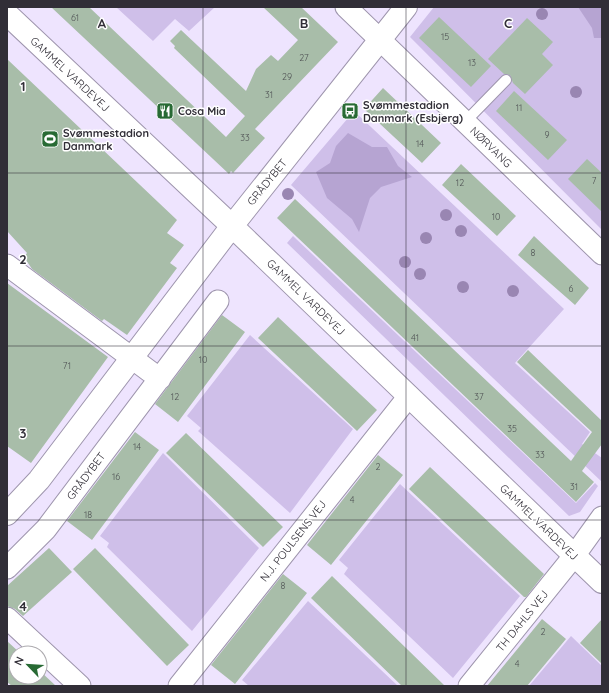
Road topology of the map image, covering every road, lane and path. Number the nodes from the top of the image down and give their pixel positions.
1 (346, 7) edge
2 (406, 7) edge
3 (7, 14) edge
4 (380, 40) junction
5 (506, 80) dead end
6 (465, 122) junction
7 (232, 226) junction
8 (602, 254) edge
9 (7, 265) edge
10 (218, 301) dead end
11 (131, 358) junction
12 (160, 379) junction
13 (409, 396) junction
14 (7, 514) edge
15 (602, 517) edge
16 (574, 556) junction
17 (7, 568) edge
18 (602, 582) edge
19 (7, 618) edge
20 (80, 686) edge
21 (179, 686) edge
22 (469, 686) edge

1 - 4 street, NØRVANG
2 - 4 street, GRÅDYBET
3 - 7 street, GAMMEL VARDEVEJ
4 - 6 street, NØRVANG
4 - 7 street, GRÅDYBET
5 - 6 lane
6 - 8 street, NØRVANG
7 - 11 street, GRÅDYBET
7 - 13 street, GAMMEL VARDEVEJ
9 - 11 street
10 - 12 street, GRÅDYBET
11 - 12 street
11 - 14 street, GRÅDYBET
12 - 17 street, GRÅDYBET
13 - 16 street, GAMMEL VARDEVEJ
13 - 21 street, N.J. POULSENS VEJ
15 - 16 street, TH DAHLS VEJ
16 - 18 street, GAMMEL VARDEVEJ
16 - 22 street, TH DAHLS VEJ
19 - 20 street

